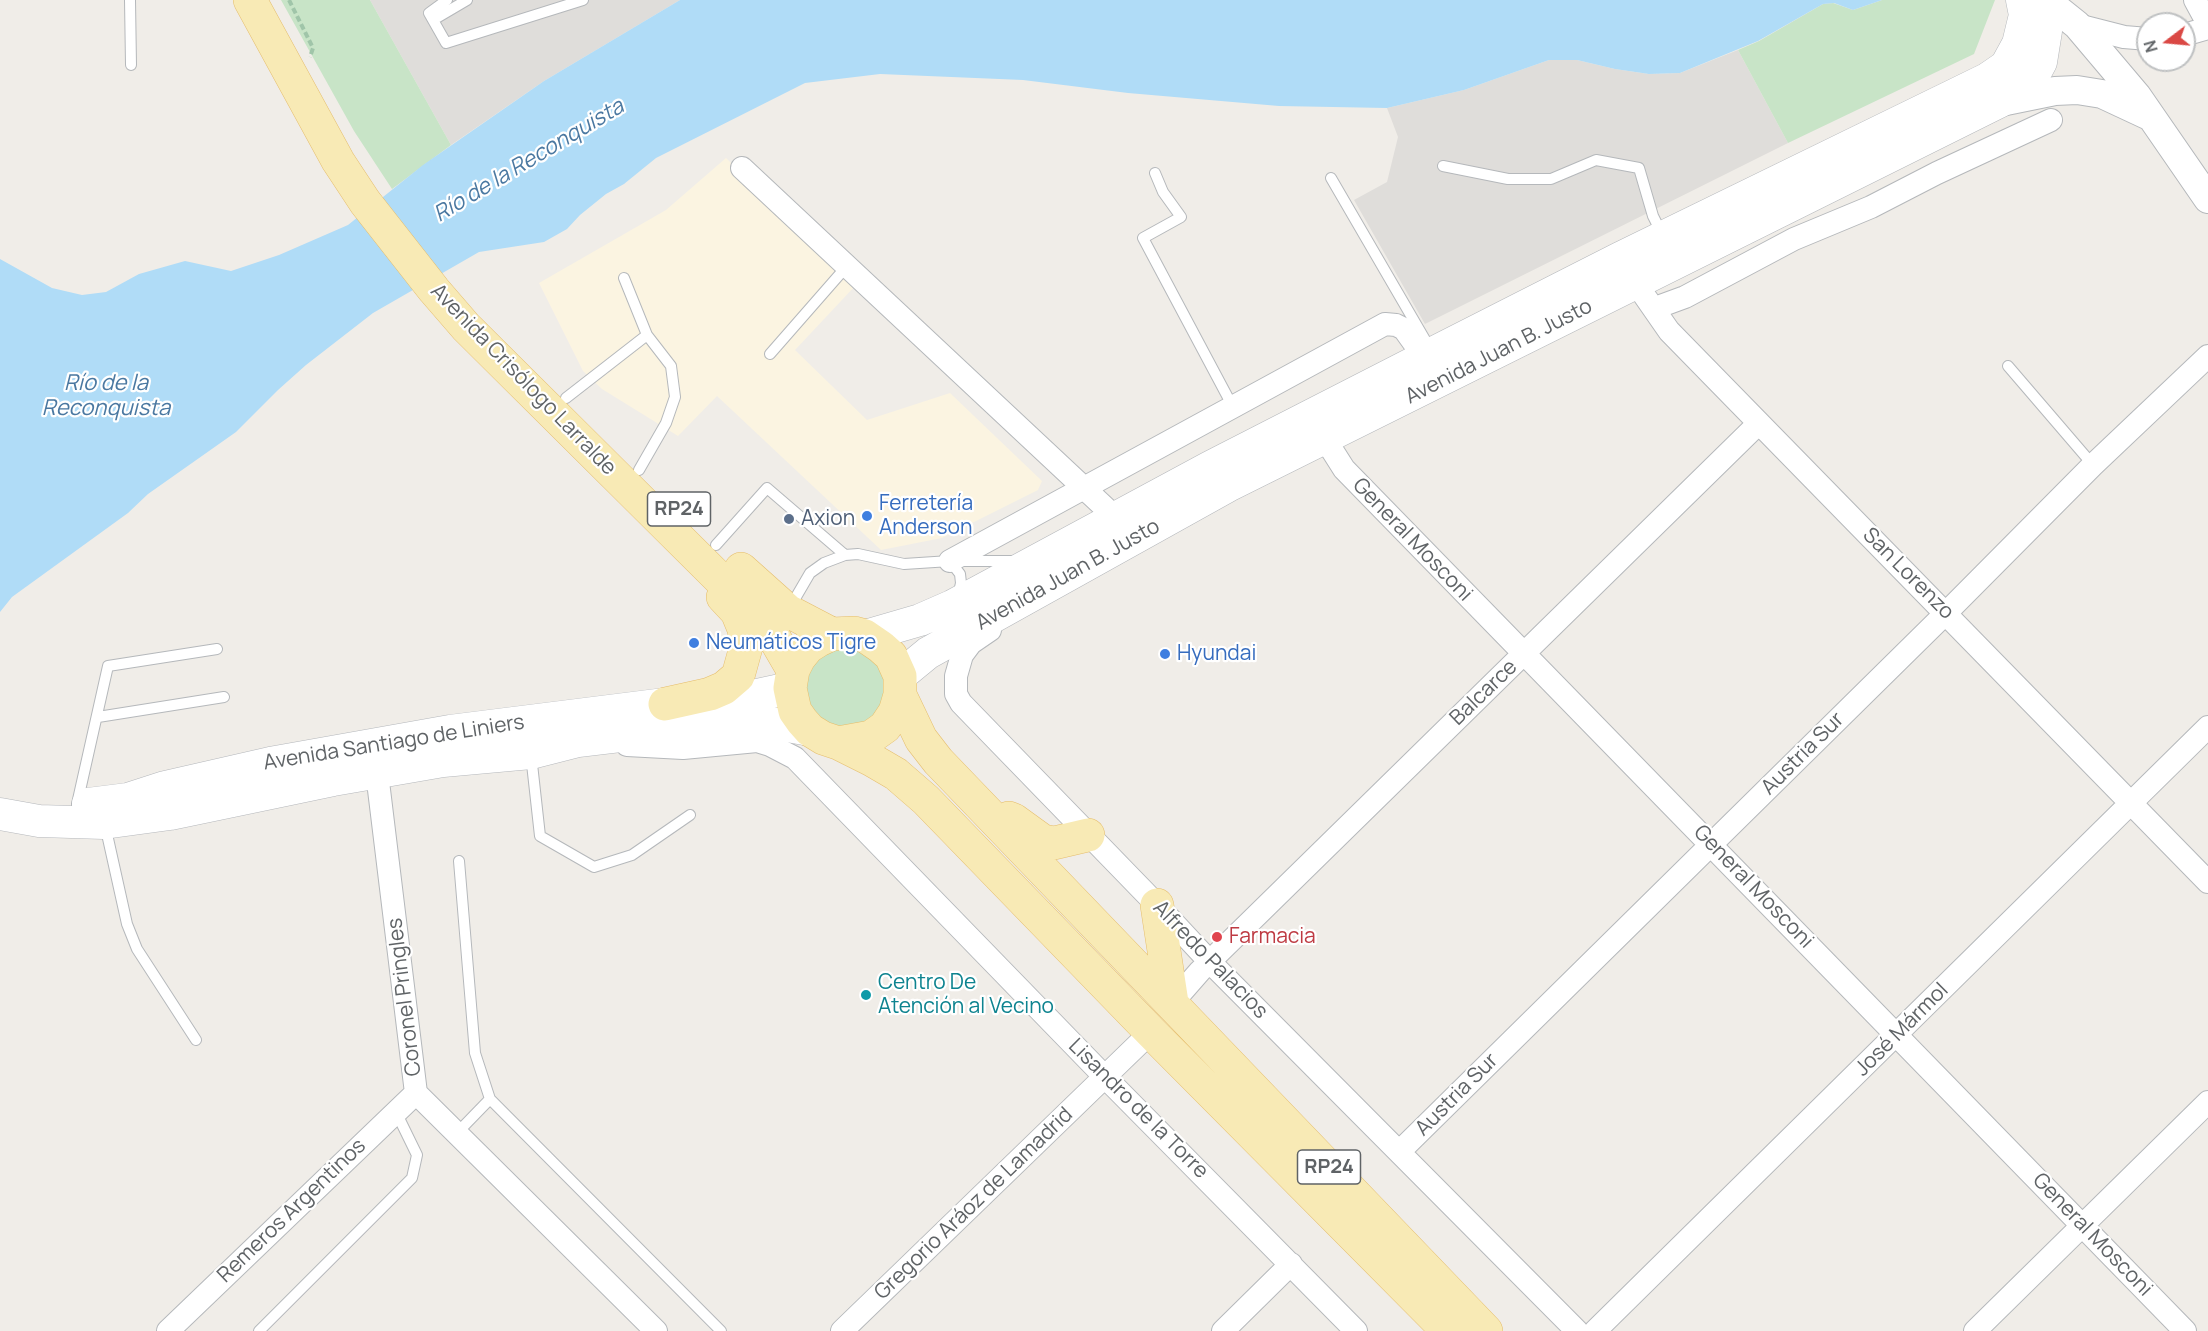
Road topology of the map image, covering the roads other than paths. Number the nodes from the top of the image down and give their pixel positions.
1 (129, 0) edge
2 (250, 0) edge
3 (273, 0) edge
4 (447, 0) edge
5 (467, 0) edge
6 (583, 0) edge
7 (2022, 0) edge
8 (2035, 0) edge
9 (2046, 0) edge
10 (2195, 0) edge
11 (433, 20) junction
12 (2077, 25) junction
13 (2208, 26) edge
14 (2136, 38) edge
15 (131, 65) dead end
16 (299, 74) junction
17 (1999, 102) junction
18 (2154, 119) junction
19 (2051, 120) dead end
20 (1443, 166) dead end
21 (742, 168) dead end
22 (1155, 173) dead end
23 (1331, 177) dead end
24 (2208, 199) edge
25 (1664, 236) junction
26 (847, 266) junction
27 (1628, 271) junction
28 (624, 278) dead end
29 (1655, 308) junction
30 (646, 335) junction
31 (770, 354) dead end
32 (1429, 355) junction
33 (2208, 356) edge
34 (2008, 366) dead end
35 (531, 378) junction
36 (566, 398) junction
37 (1233, 407) junction
38 (1759, 423) junction
39 (1325, 439) junction
40 (2093, 465) junction
41 (639, 470) junction
42 (1084, 488) junction
43 (1115, 518) junction
44 (710, 554) junction
45 (844, 555) junction
46 (950, 561) junction
47 (1043, 572) junction
48 (952, 606) junction
49 (788, 611) junction
50 (1946, 613) junction
51 (832, 634) junction
52 (865, 636) junction
53 (217, 649) dead end
54 (1523, 654) junction
55 (792, 679) junction
56 (900, 686) junction
57 (224, 697) dead end
58 (665, 704) junction
59 (98, 717) junction
60 (2208, 727) edge
61 (814, 744) junction
62 (531, 753) junction
63 (375, 759) junction
64 (2131, 803) junction
65 (77, 804) junction
66 (0, 812) edge
67 (690, 815) dead end
68 (989, 815) junction
69 (104, 823) junction
70 (1088, 835) junction
71 (1711, 844) junction
72 (459, 861) dead end
73 (2208, 882) edge
74 (1157, 905) junction
75 (1209, 962) junction
76 (1172, 1003) junction
77 (1151, 1032) junction
78 (1897, 1035) junction
79 (196, 1040) dead end
80 (1105, 1077) junction
81 (416, 1093) junction
82 (490, 1099) junction
83 (2208, 1102) edge
84 (396, 1111) junction
85 (457, 1133) junction
86 (1399, 1152) junction
87 (2082, 1225) junction
88 (1291, 1264) junction
89 (168, 1331) edge
90 (259, 1331) edge
91 (656, 1331) edge
92 (721, 1331) edge
93 (842, 1331) edge
94 (1223, 1331) edge
95 (1356, 1331) edge
96 (1448, 1331) edge
97 (1486, 1331) edge
98 (1577, 1331) edge
99 (1595, 1331) edge
100 (1975, 1331) edge
101 (2185, 1331) edge

1 - 15 lane
2 - 16 main road, Avenida Crisólogo Larralde / RP24
3 - 16 main road, Avenida Crisólogo Larralde / RP24
4 - 11 lane
5 - 11 lane
6 - 11 lane
7 - 25 main road
8 - 17 main road, Avenida Juan B. Justo
9 - 12 street
10 - 13 street
12 - 14 street
12 - 18 street
16 - 35 main road, Avenida Crisólogo Larralde / RP24
17 - 18 street
17 - 27 main road, Avenida Juan B. Justo
18 - 24 street
19 - 29 street
20 - 25 lane
21 - 26 street
22 - 37 lane
23 - 32 lane
25 - 27 main road
26 - 31 lane
26 - 42 street
27 - 29 street, San Lorenzo
27 - 32 main road, Avenida Juan B. Justo
27 - 39 main road, Avenida Juan B. Justo
28 - 30 lane
29 - 38 street, San Lorenzo
30 - 36 lane
30 - 41 lane
32 - 37 street
32 - 43 main road, Avenida Juan B. Justo
33 - 40 street, Austria Sur
34 - 40 lane
35 - 36 main road, Avenida Crisólogo Larralde / RP24
35 - 44 main road, Avenida Crisólogo Larralde / RP24
36 - 41 main road, Avenida Crisólogo Larralde / RP24
37 - 42 street
38 - 50 street, San Lorenzo
38 - 54 street, Balcarce
39 - 47 main road, Avenida Juan B. Justo
39 - 54 street, General Mosconi
40 - 50 street, Austria Sur
41 - 44 main road, Avenida Crisólogo Larralde / RP24
42 - 43 street
42 - 46 street
43 - 47 main road, Avenida Juan B. Justo
44 - 45 lane
44 - 49 main road, Avenida Crisólogo Larralde / RP24
44 - 55 main road, Avenida Crisólogo Larralde / RP24
44 - 58 main road
45 - 46 lane
45 - 49 lane
46 - 47 lane
46 - 48 lane
47 - 48 main road, Avenida Juan B. Justo
47 - 56 main road, Avenida Juan B. Justo
47 - 70 street, Alfredo Palacios
48 - 52 main road, Avenida Juan B. Justo
49 - 51 main road, Avenida Crisólogo Larralde / RP24
50 - 64 street, San Lorenzo
50 - 71 street, Austria Sur
51 - 52 main road, RP24
51 - 55 main road
52 - 56 main road, RP24
53 - 59 lane
54 - 71 street, General Mosconi
54 - 75 street, Balcarce
55 - 58 main road, Avenida Santiago de Liniers
55 - 61 main road, RP24
56 - 61 main road
56 - 68 main road, RP24
57 - 59 lane
58 - 63 main road, Avenida Santiago de Liniers
59 - 65 lane
60 - 64 street, José Mármol
61 - 62 main road, Avenida Santiago de Liniers
61 - 77 main road, RP24
61 - 80 street, Lisandro de la Torre
62 - 63 main road, Avenida Santiago de Liniers
62 - 67 lane
63 - 65 main road, Avenida Santiago de Liniers
63 - 69 main road, Avenida Santiago de Liniers
63 - 81 street, Coronel Pringles
64 - 73 street, San Lorenzo
64 - 78 street, José Mármol
65 - 66 main road, Avenida Santiago de Liniers
66 - 69 main road, Avenida Santiago de Liniers
68 - 70 main road
68 - 76 main road, RP24
69 - 79 lane
70 - 74 street, Alfredo Palacios
71 - 78 street, General Mosconi
71 - 86 street, Austria Sur
72 - 82 lane
74 - 75 street, Alfredo Palacios
74 - 76 main road
75 - 76 street, Balcarce
75 - 86 street, Alfredo Palacios
76 - 97 main road, RP24
77 - 80 street, Gregorio Aráoz de Lamadrid
77 - 96 main road, RP24
78 - 87 street, General Mosconi
78 - 99 street, José Mármol
80 - 88 street, Lisandro de la Torre
80 - 93 street, Gregorio Aráoz de Lamadrid
81 - 84 street, Remeros Argentinos
81 - 85 street, Coronel Pringles
82 - 85 lane
82 - 92 lane
83 - 87 street
84 - 89 street, Remeros Argentinos
84 - 90 lane
85 - 91 street, Coronel Pringles
86 - 98 street, Alfredo Palacios
87 - 100 street
87 - 101 street, General Mosconi
88 - 94 street
88 - 95 street, Lisandro de la Torre

